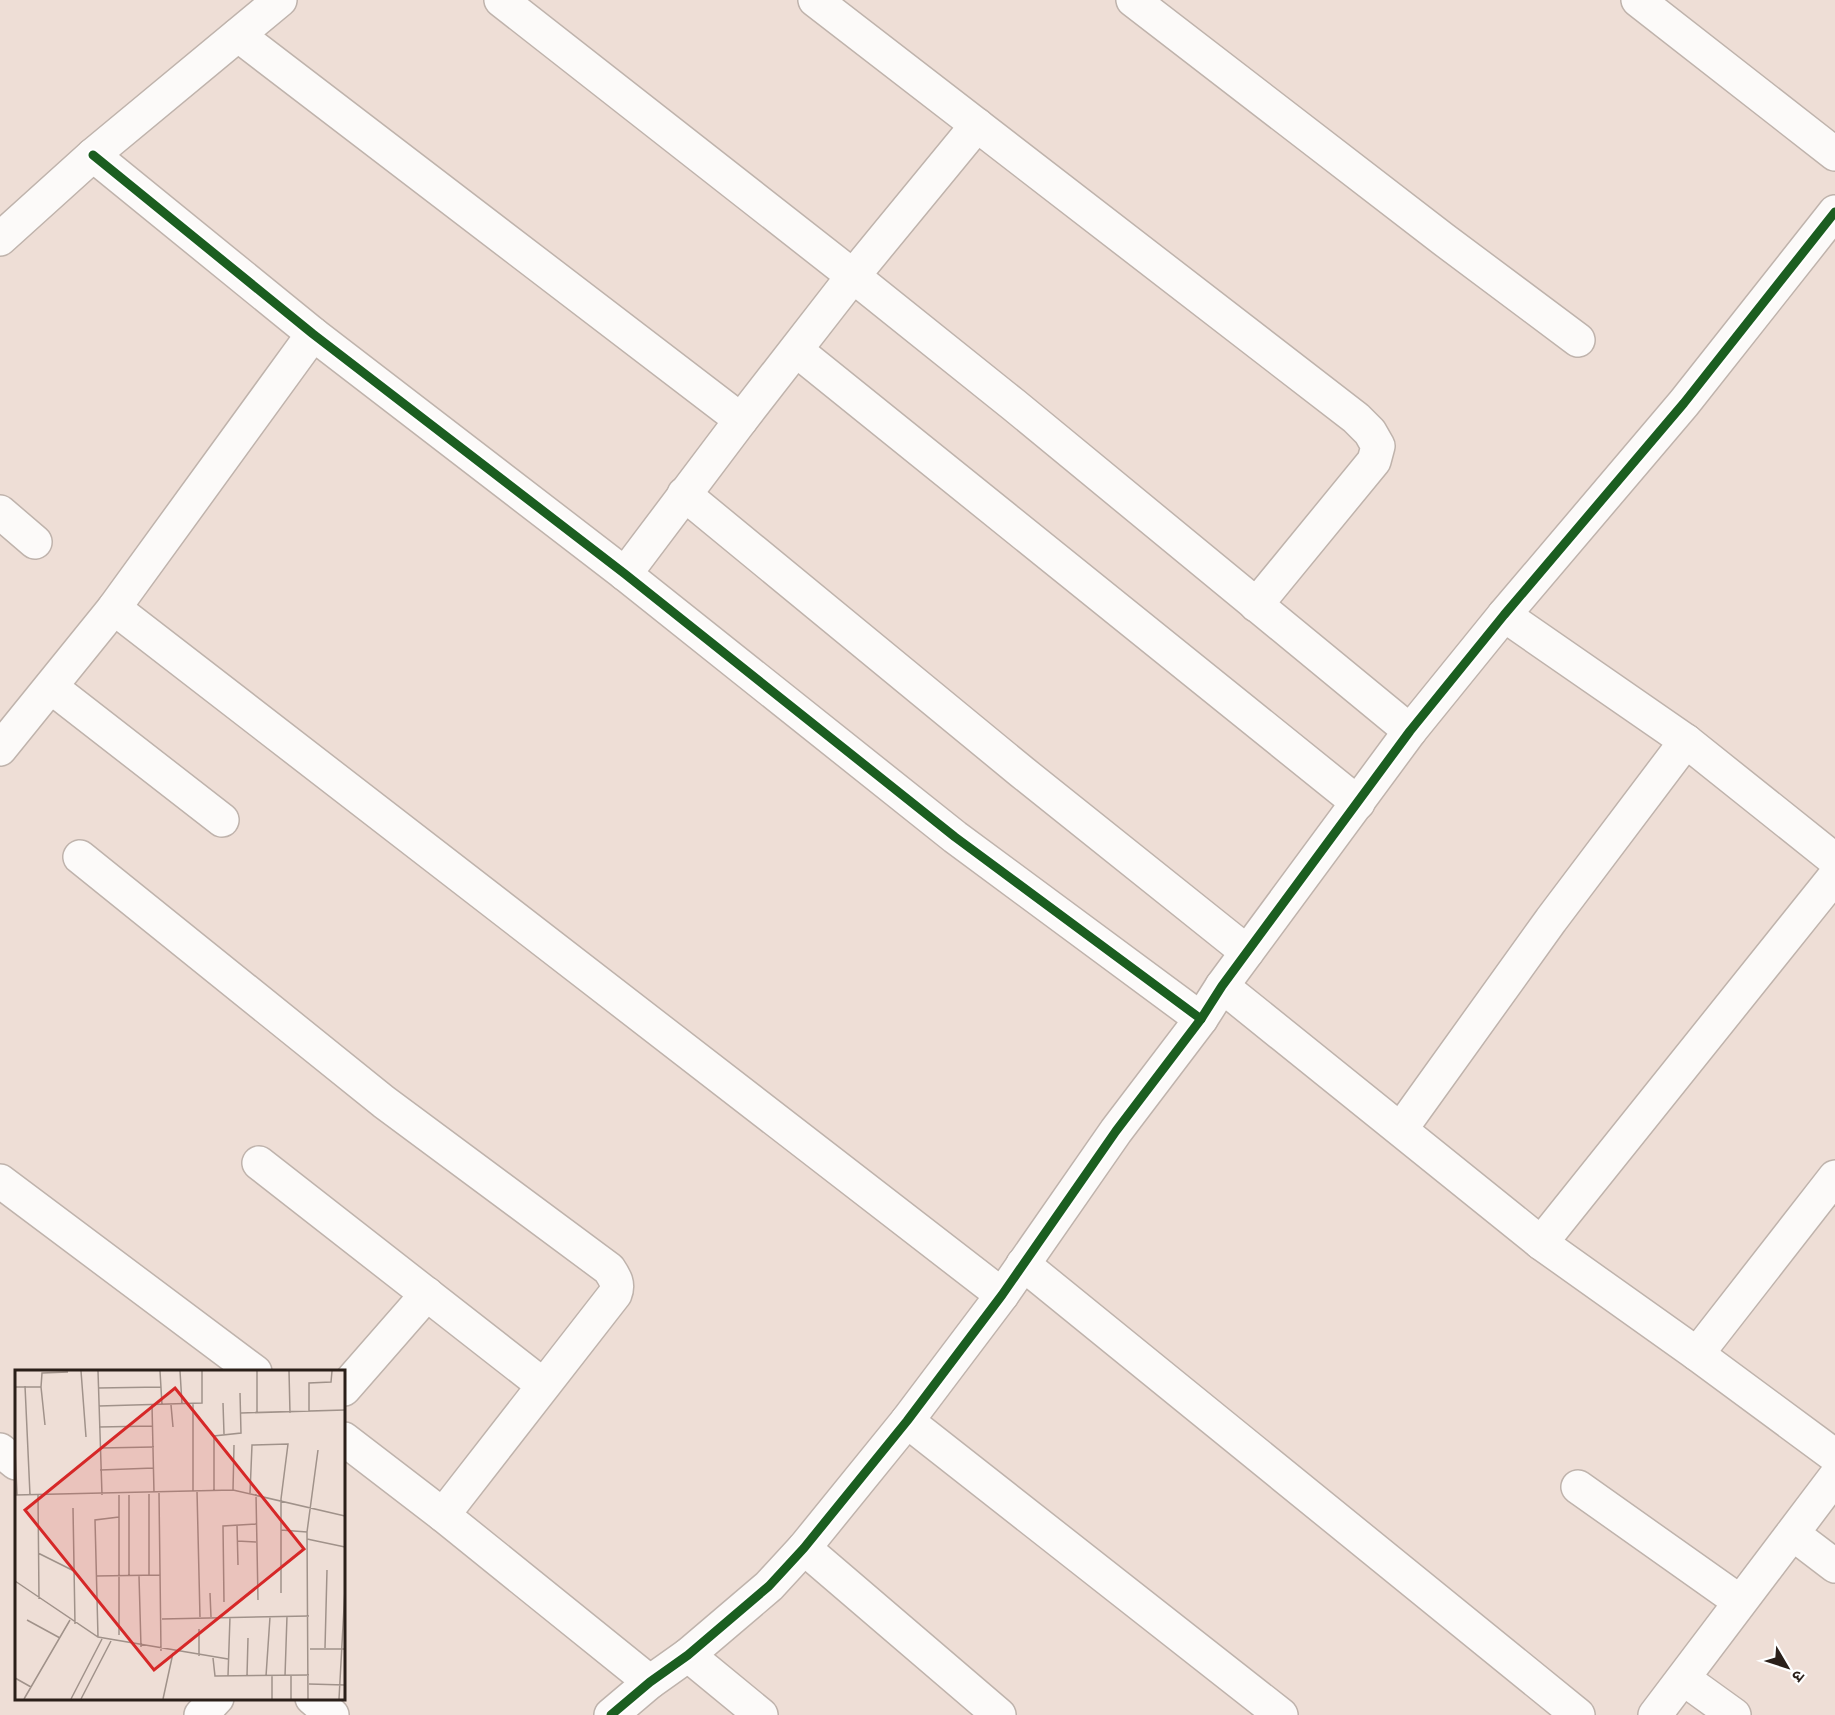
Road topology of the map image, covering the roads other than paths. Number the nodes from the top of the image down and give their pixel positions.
1 (280, 0) edge
2 (501, 0) edge
3 (815, 0) edge
4 (1133, 0) edge
5 (1638, 0) edge
6 (238, 35) junction
7 (977, 125) junction
8 (1835, 154) edge
9 (93, 155) junction
10 (1835, 212) edge
11 (5, 225) edge
12 (853, 276) junction
13 (314, 334) junction
14 (1578, 340) dead end
15 (796, 350) junction
16 (741, 420) junction
17 (684, 494) junction
18 (0, 512) edge
19 (35, 542) dead end
20 (625, 574) junction
21 (1256, 605) junction
22 (114, 608) junction
23 (1504, 615) junction
24 (51, 687) junction
25 (1410, 731) junction
26 (1686, 741) junction
27 (0, 749) edge
28 (1358, 803) junction
29 (222, 820) dead end
30 (80, 857) dead end
31 (1835, 860) edge
32 (1835, 876) edge
33 (1247, 952) junction
34 (1222, 986) junction
35 (1202, 1019) junction
36 (1401, 1129) junction
37 (259, 1163) dead end
38 (1835, 1177) edge
39 (0, 1180) edge
40 (1541, 1243) junction
41 (1023, 1264) junction
42 (427, 1294) junction
43 (1002, 1295) junction
44 (1697, 1354) junction
45 (254, 1370) edge
46 (543, 1385) junction
47 (345, 1388) edge
48 (907, 1420) junction
49 (345, 1440) edge
50 (0, 1449) edge
51 (1835, 1456) edge
52 (15, 1461) edge
53 (1835, 1477) edge
54 (1578, 1486) dead end
55 (442, 1515) junction
56 (1793, 1534) junction
57 (804, 1548) junction
58 (1835, 1566) edge
59 (1739, 1602) junction
60 (688, 1654) junction
61 (1684, 1679) junction
62 (650, 1682) junction
63 (215, 1700) edge
64 (314, 1700) edge
65 (201, 1715) edge
66 (332, 1715) edge
67 (611, 1715) edge
68 (761, 1715) edge
69 (999, 1715) edge
70 (1281, 1715) edge
71 (1578, 1715) edge
72 (1655, 1715) edge
73 (1734, 1715) edge

1 - 6 street
2 - 12 street
3 - 7 street
4 - 14 street
5 - 8 street
6 - 9 street
6 - 16 street
7 - 12 street
7 - 21 street
9 - 11 street
9 - 13 street
10 - 23 street
12 - 15 street
12 - 21 street
13 - 20 street
13 - 22 street
15 - 16 street
15 - 28 street
16 - 17 street
17 - 20 street
17 - 33 street
18 - 19 street
20 - 35 street
21 - 25 street
22 - 24 street
22 - 43 street
23 - 25 street
23 - 26 street
24 - 27 street
24 - 29 street
25 - 28 street
26 - 31 street
26 - 36 street
28 - 33 street
30 - 46 street
32 - 40 street
33 - 34 street
34 - 35 street
34 - 36 street
35 - 41 street
36 - 40 street
37 - 42 street
38 - 44 street
39 - 45 street
40 - 44 street
41 - 43 street
41 - 71 street
42 - 46 street
42 - 47 street
43 - 48 street
44 - 51 street
46 - 55 street
48 - 57 street
48 - 70 street
49 - 55 street
50 - 52 street
53 - 56 street
54 - 59 street
55 - 62 street
56 - 58 street
56 - 59 street
57 - 60 street
57 - 69 street
59 - 61 street
60 - 62 street
60 - 68 street
61 - 72 street
61 - 73 street
62 - 67 street
63 - 65 street
64 - 66 street

